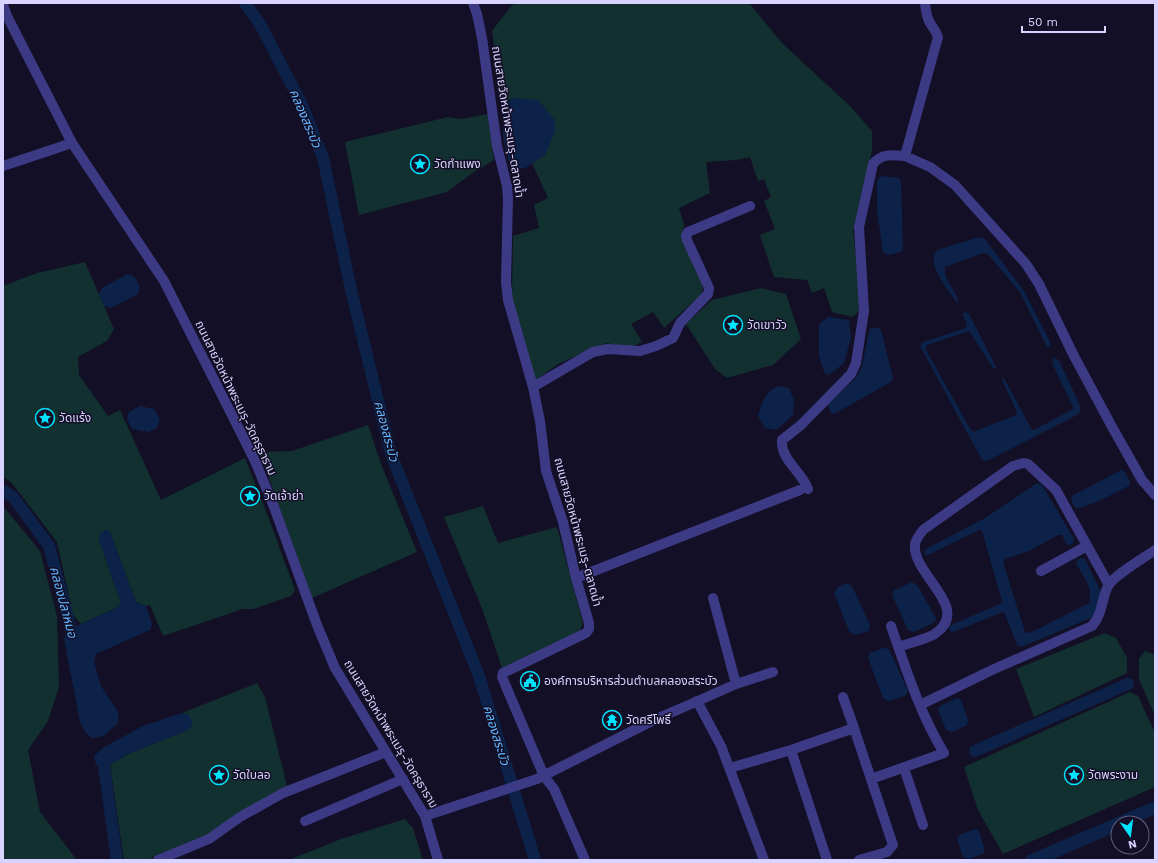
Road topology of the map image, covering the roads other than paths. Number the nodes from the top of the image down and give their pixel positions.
1 (473, 3) edge
2 (925, 3) edge
3 (3, 4) edge
4 (72, 143) junction
5 (905, 156) junction
6 (3, 166) edge
7 (750, 206) dead end
8 (533, 387) junction
9 (1155, 495) edge
10 (1087, 546) junction
11 (1155, 550) edge
12 (1041, 571) dead end
13 (576, 578) junction
14 (1109, 585) junction
15 (713, 598) dead end
16 (891, 626) dead end
17 (898, 647) junction
18 (773, 672) dead end
19 (736, 684) junction
20 (843, 696) dead end
21 (697, 701) junction
22 (920, 705) junction
23 (854, 728) junction
24 (791, 750) junction
25 (386, 752) junction
26 (730, 768) junction
27 (904, 768) junction
28 (540, 778) junction
29 (403, 779) junction
30 (871, 779) junction
31 (425, 816) junction
32 (305, 821) dead end
33 (923, 824) dead end
34 (158, 860) edge
35 (438, 860) edge
36 (585, 860) edge
37 (764, 860) edge
38 (827, 860) edge
39 (859, 860) edge

1 - 8 street, ถนนสายวัดหน้าพระเมรุ-ตลาดน้ำ
2 - 5 street
3 - 4 street, ถนนสายวัดหน้าพระเมรุ-วัดครุธาราม
4 - 6 street
4 - 25 street, ถนนสายวัดหน้าพระเมรุ-วัดครุธาราม
5 - 9 street
5 - 13 street
7 - 8 street
8 - 13 street, ถนนสายวัดหน้าพระเมรุ-ตลาดน้ำ
10 - 12 street
10 - 14 street
10 - 17 street
11 - 14 street
13 - 28 street, ถนนสายวัดหน้าพระเมรุ-ตลาดน้ำ
14 - 22 street
15 - 19 street
16 - 17 street
17 - 22 street
18 - 19 street
19 - 21 street
20 - 23 street
21 - 26 street
21 - 28 street
22 - 27 street
23 - 24 street
23 - 30 street
24 - 26 street
24 - 38 street
25 - 29 street, ถนนสายวัดหน้าพระเมรุ-วัดครุธาราม
25 - 34 street
26 - 37 street
27 - 30 street
27 - 33 street
28 - 31 street
28 - 36 street, ถนนสายวัดหน้าพระเมรุ-ตลาดน้ำ
29 - 31 street, ถนนสายวัดหน้าพระเมรุ-วัดครุธาราม
29 - 32 street
30 - 39 street
31 - 35 street, ถนนสายวัดหน้าพระเมรุ-วัดครุธาราม

